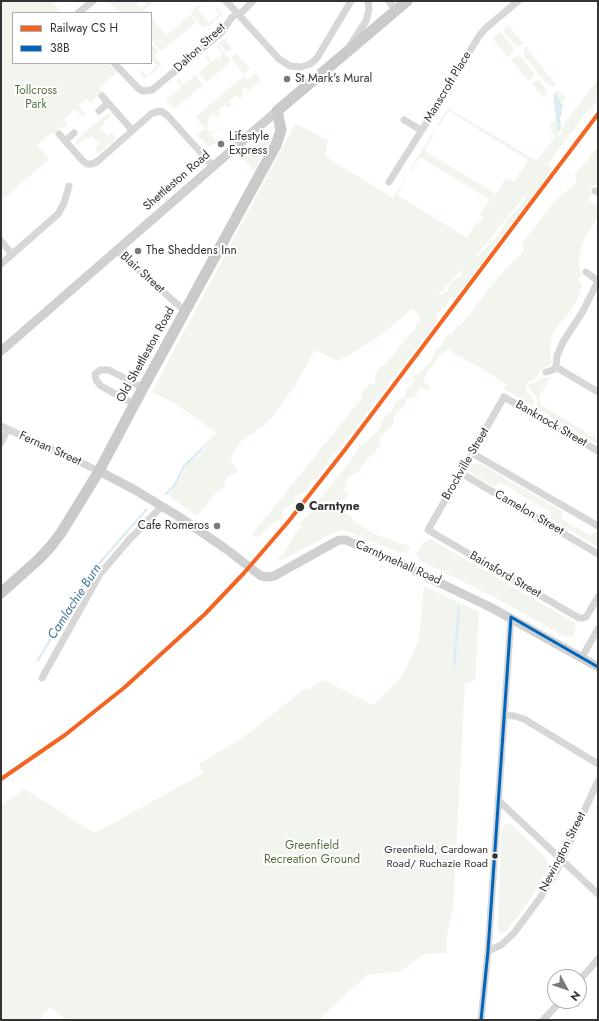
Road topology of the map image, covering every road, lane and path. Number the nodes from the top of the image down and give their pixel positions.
1 (93, 1) edge
2 (226, 1) edge
3 (253, 1) edge
4 (351, 1) edge
5 (368, 1) edge
6 (389, 1) edge
7 (407, 1) edge
8 (518, 1) edge
9 (395, 11) junction
10 (79, 12) edge
11 (238, 14) junction
12 (344, 54) junction
13 (115, 64) edge
14 (102, 96) dead end
15 (108, 103) junction
16 (99, 111) dead end
17 (277, 112) junction
18 (404, 120) dead end
19 (132, 130) junction
20 (421, 130) junction
21 (74, 133) dead end
22 (59, 134) dead end
23 (65, 141) junction
24 (214, 167) junction
25 (389, 182) dead end
26 (69, 186) dead end
27 (1, 241) edge
28 (116, 250) junction
29 (12, 254) junction
30 (1, 264) edge
31 (586, 272) dead end
32 (598, 281) edge
33 (185, 312) junction
34 (3, 347) edge
35 (556, 367) junction
36 (546, 372) dead end
37 (143, 388) junction
38 (598, 392) edge
39 (504, 397) joint
40 (134, 404) junction
41 (4, 428) edge
42 (1, 443) edge
43 (598, 451) edge
44 (472, 453) junction
45 (99, 471) junction
46 (460, 473) junction
47 (162, 506) junction
48 (598, 526) edge
49 (428, 530) joint
50 (598, 554) edge
51 (1, 593) edge
52 (598, 597) edge
53 (511, 617) junction
54 (598, 629) edge
55 (582, 657) junction
56 (598, 667) edge
57 (42, 678) dead end
58 (504, 715) junction
59 (598, 764) edge
60 (598, 781) edge
61 (498, 800) junction
62 (562, 859) junction
63 (598, 894) edge
64 (488, 951) junction
65 (598, 959) edge
66 (587, 972) edge
67 (553, 1009) edge
68 (482, 1020) edge
69 (543, 1020) edge

1 - 10 street
2 - 11 street
3 - 11 street, Dalton Street
4 - 11 street
5 - 12 street
6 - 9 street
7 - 9 main road, Shettleston Road
8 - 20 street, Manscroft Place
9 - 12 main road, Shettleston Road
11 - 13 street, Dalton Street
12 - 17 main road, Shettleston Road
14 - 15 street
15 - 16 street
15 - 19 street
17 - 24 street, Shettleston Road
17 - 33 main road, Old Shettleston Road
18 - 20 street
19 - 23 street
19 - 24 street
20 - 25 street, Manscroft Place
21 - 23 street
22 - 23 street
24 - 28 street, Shettleston Road
26 - 29 street
27 - 29 street
28 - 33 street, Blair Street
28 - 34 street, Shettleston Road
29 - 30 street
31 - 32 street
32 - 35 street
33 - 37 main road, Old Shettleston Road
35 - 36 street
35 - 38 street
37 - 40 main road, Old Shettleston Road
37 - 40 street
39 - 43 street, Banknock Street
39 - 44 street, Brockville Street
40 - 45 main road, Old Shettleston Road
41 - 42 street
41 - 45 street, Fernan Street
44 - 46 street, Brockville Street
44 - 48 street, Camelon Street
45 - 47 street, Carntynehall Road
45 - 51 main road, Old Shettleston Road
46 - 49 street, Brockville Street
46 - 50 street, Camelon Street
47 - 53 street, Carntynehall Road
47 - 57 street
49 - 52 street, Bainsford Street
53 - 55 street, Carntynehall Road
53 - 58 street
54 - 55 street
55 - 56 street, Carntynehall Road
58 - 59 street
58 - 61 street
60 - 62 street, Newington Street
61 - 62 street
61 - 64 street
62 - 63 street
62 - 64 street, Newington Street
64 - 68 street
65 - 66 street
67 - 69 street

